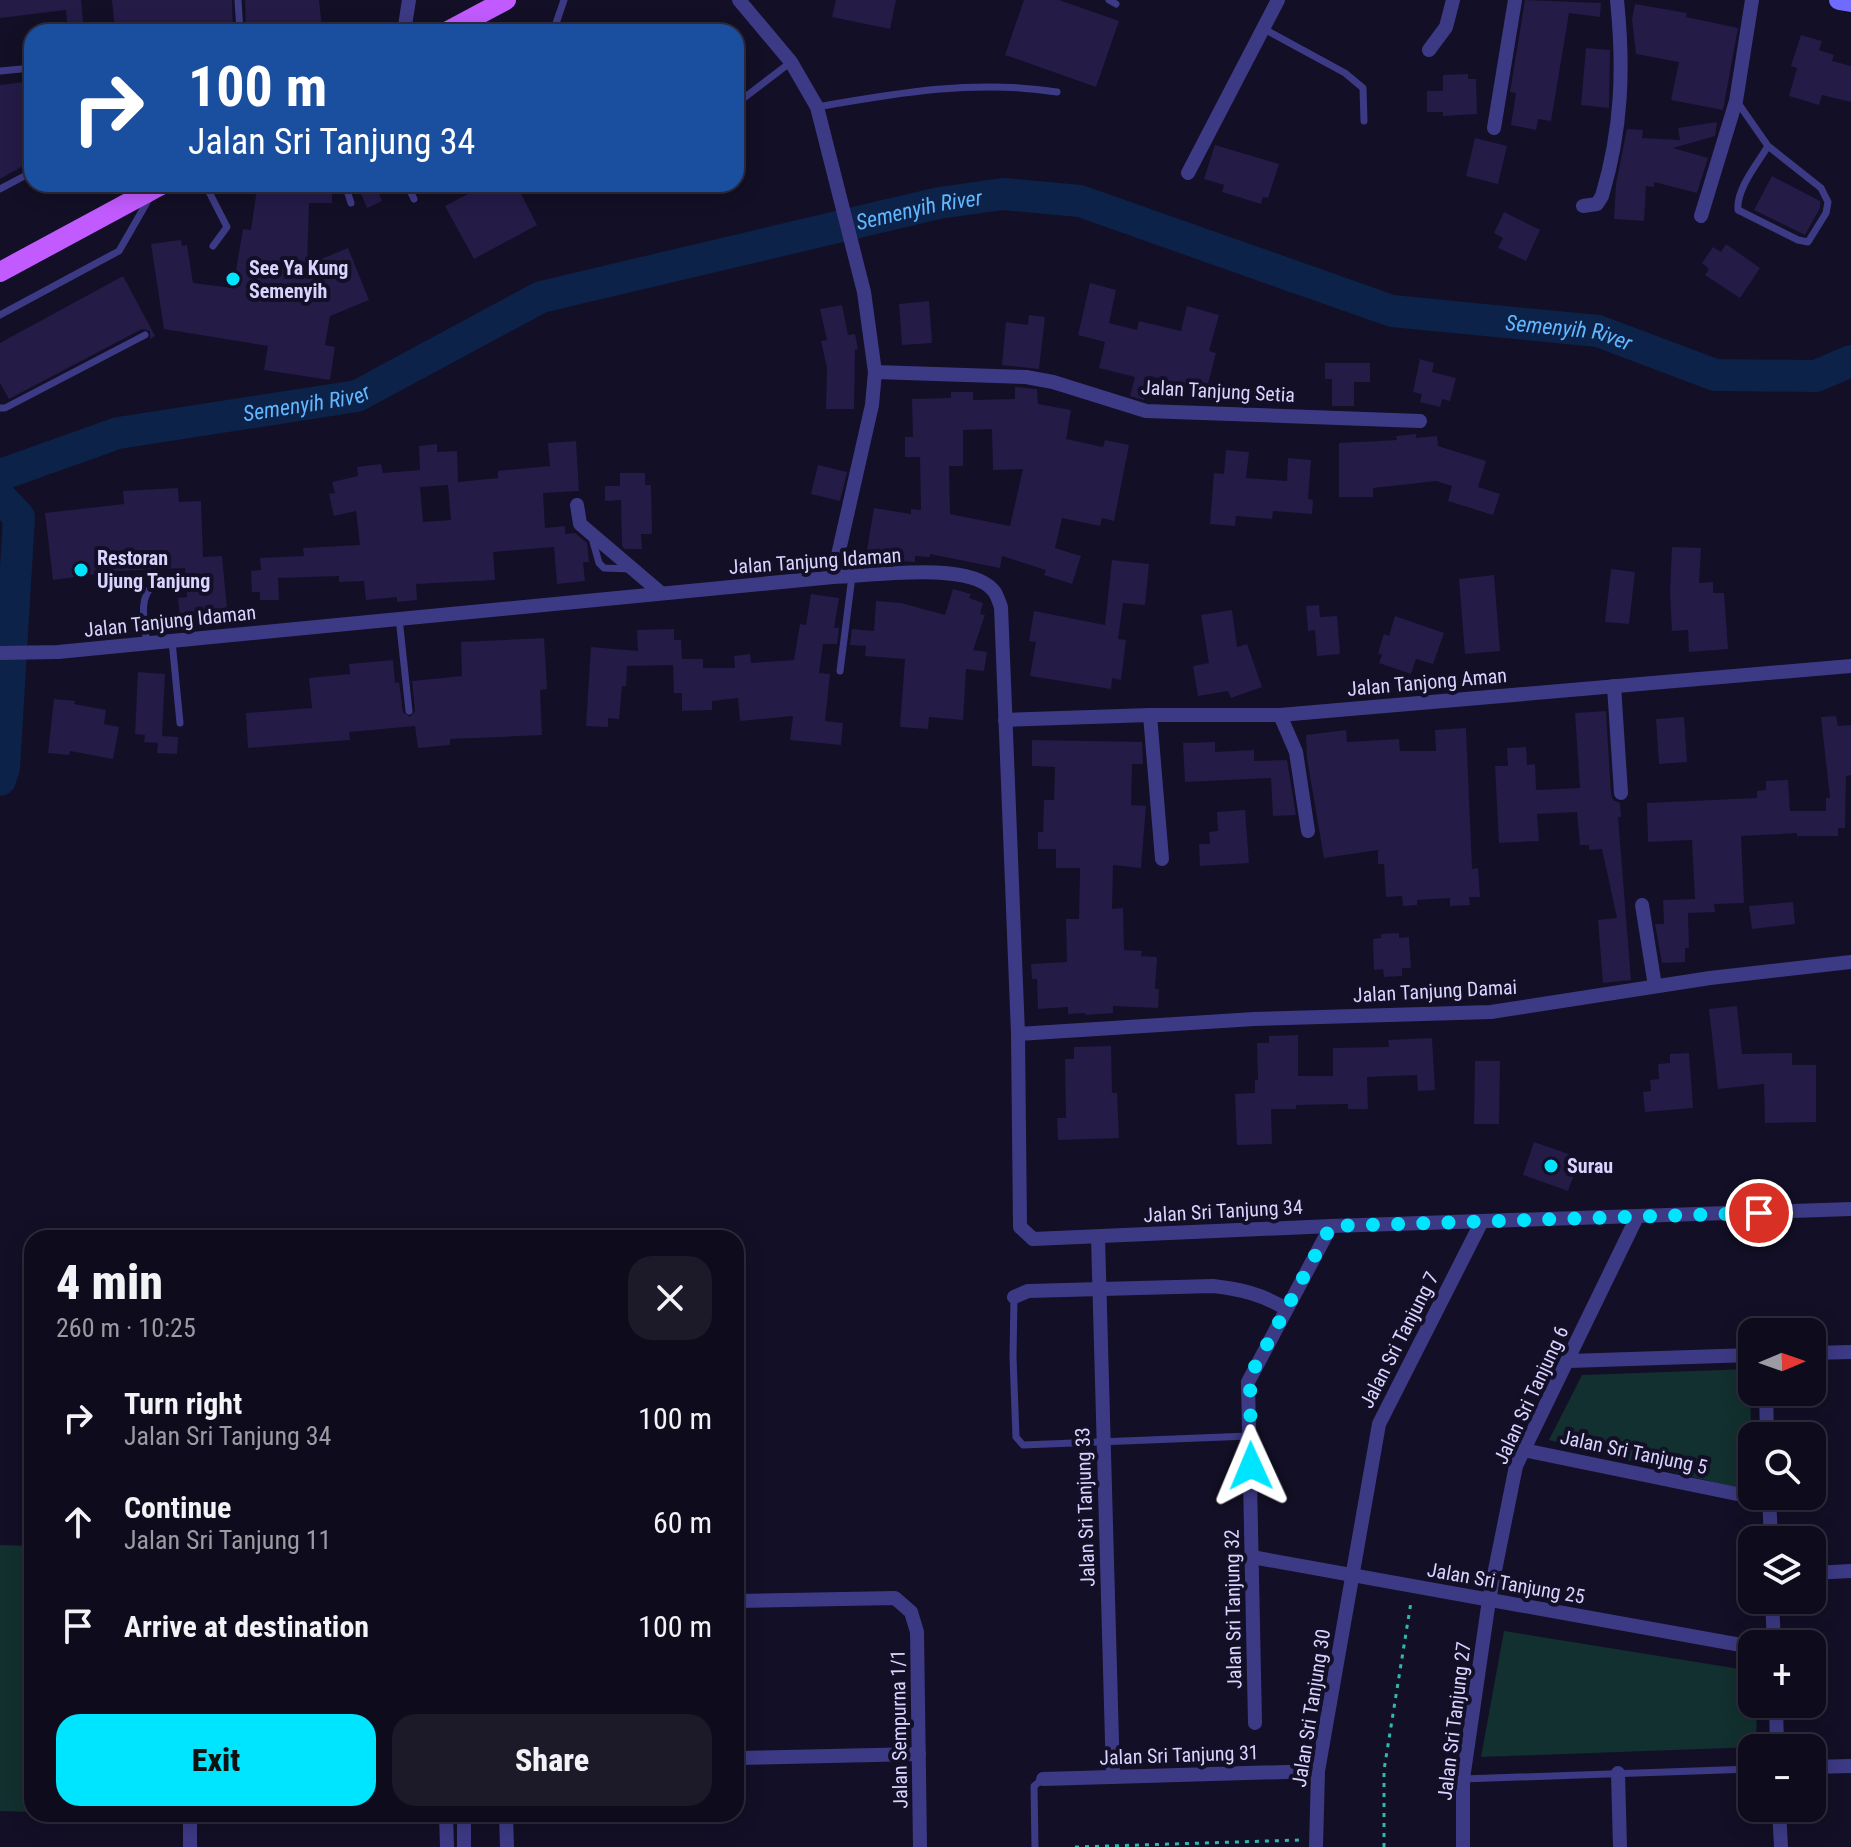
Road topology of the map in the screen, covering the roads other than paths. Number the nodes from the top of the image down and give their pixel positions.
1 (238, 0) edge
2 (409, 0) edge
3 (506, 0) edge
4 (564, 0) edge
5 (739, 0) edge
6 (1278, 0) edge
7 (1453, 0) edge
8 (1515, 0) edge
9 (1617, 0) edge
10 (1752, 0) edge
11 (1839, 0) edge
12 (1851, 2) edge
13 (240, 24) edge
14 (405, 24) edge
15 (461, 24) edge
16 (556, 24) edge
17 (1264, 29) junction
18 (1429, 50) dead end
19 (791, 62) junction
20 (24, 69) edge
21 (0, 71) edge
22 (1057, 92) dead end
23 (744, 98) edge
24 (1736, 101) junction
25 (817, 107) junction
26 (1364, 121) dead end
27 (1494, 128) dead end
28 (1768, 146) junction
29 (1188, 173) dead end
30 (24, 176) edge
31 (0, 189) edge
32 (146, 192) edge
33 (153, 192) edge
34 (209, 192) edge
35 (348, 192) edge
36 (411, 192) edge
37 (414, 199) dead end
38 (351, 203) dead end
39 (1583, 206) dead end
40 (1701, 216) dead end
41 (213, 246) dead end
42 (0, 272) edge
43 (0, 315) edge
44 (145, 335) dead end
45 (875, 372) junction
46 (0, 408) edge
47 (1420, 421) dead end
48 (577, 505) dead end
49 (852, 576) junction
50 (833, 577) junction
51 (180, 579) dead end
52 (661, 593) junction
53 (399, 618) junction
54 (172, 641) junction
55 (147, 643) junction
56 (0, 653) edge
57 (1851, 666) edge
58 (840, 671) dead end
59 (1614, 686) junction
60 (409, 711) dead end
61 (1150, 715) junction
62 (1280, 715) junction
63 (1005, 720) junction
64 (180, 723) dead end
65 (1621, 793) dead end
66 (1308, 831) dead end
67 (1162, 859) dead end
68 (1642, 905) dead end
69 (1851, 962) edge
70 (1655, 986) junction
71 (1018, 1034) junction
72 (1851, 1209) edge
73 (1637, 1217) junction
74 (1481, 1223) junction
75 (1331, 1226) junction
76 (1020, 1227) joint
77 (1098, 1237) junction
78 (1099, 1290) junction
79 (1014, 1297) joint
80 (1286, 1309) junction
81 (1851, 1352) edge
82 (1826, 1353) edge
83 (1738, 1355) edge
84 (1569, 1361) junction
85 (1250, 1436) junction
86 (1102, 1442) junction
87 (1524, 1450) junction
88 (1737, 1494) dead end
89 (1252, 1557) junction
90 (1851, 1571) edge
91 (1826, 1572) edge
92 (1354, 1575) junction
93 (1489, 1600) junction
94 (744, 1601) edge
95 (1738, 1644) edge
96 (1255, 1723) dead end
97 (919, 1754) junction
98 (744, 1758) edge
99 (1851, 1766) edge
100 (1826, 1767) edge
101 (1738, 1769) edge
102 (1318, 1771) junction
103 (1618, 1773) junction
104 (1113, 1777) junction
105 (1043, 1779) joint
106 (1463, 1779) junction
107 (190, 1822) edge
108 (446, 1822) edge
109 (464, 1822) edge
110 (506, 1822) edge
111 (1780, 1822) edge
112 (1316, 1843) edge
113 (190, 1847) edge
114 (447, 1847) edge
115 (464, 1847) edge
116 (507, 1847) edge
117 (920, 1847) edge
118 (1035, 1847) edge
119 (1463, 1847) edge
120 (1620, 1847) edge
121 (1781, 1847) edge

1 - 13 lane
2 - 14 street
3 - 15 main road
4 - 16 lane
5 - 19 street
6 - 17 street
7 - 18 street
8 - 27 street
9 - 39 street
10 - 24 street
11 - 12 street
17 - 26 lane
17 - 29 street
19 - 23 lane
19 - 25 street
20 - 21 lane
22 - 25 lane
24 - 28 lane
24 - 40 street
25 - 45 street
28 - 28 lane
30 - 31 lane
32 - 42 main road
33 - 43 lane
34 - 41 lane
35 - 38 lane
36 - 37 lane
44 - 46 lane
45 - 47 street, Jalan Tanjung Setia
45 - 50 street
48 - 52 street
49 - 50 street, Jalan Tanjung Idaman
49 - 58 lane
49 - 63 street, Jalan Tanjung Idaman
50 - 52 street, Jalan Tanjung Idaman
51 - 55 lane
52 - 53 street, Jalan Tanjung Idaman
53 - 54 street, Jalan Tanjung Idaman
53 - 60 lane
54 - 55 street, Jalan Tanjung Idaman
54 - 64 lane
55 - 56 street, Jalan Tanjung Idaman
57 - 59 street, Jalan Tanjong Aman
59 - 62 street, Jalan Tanjong Aman
59 - 65 street
61 - 62 street, Jalan Tanjong Aman
61 - 63 street, Jalan Tanjong Aman
61 - 67 street
62 - 66 street
63 - 71 street, Jalan Tanjung Idaman
68 - 70 street
69 - 70 street, Jalan Tanjung Damai
70 - 71 street, Jalan Tanjung Damai
71 - 76 street, Jalan Tanjung Idaman
72 - 73 street, Jalan Sri Tanjung 34
73 - 74 street, Jalan Sri Tanjung 34
73 - 84 street, Jalan Sri Tanjung 6
74 - 75 street, Jalan Sri Tanjung 34
74 - 92 street, Jalan Sri Tanjung 7
75 - 77 street, Jalan Sri Tanjung 34
75 - 80 street, Jalan Sri Tanjung 32
76 - 77 street, Jalan Sri Tanjung 34
77 - 78 street, Jalan Sri Tanjung 33
78 - 79 street
78 - 80 street
78 - 86 street, Jalan Sri Tanjung 33
79 - 86 lane
80 - 85 street, Jalan Sri Tanjung 32
81 - 82 street
83 - 84 street
84 - 87 street, Jalan Sri Tanjung 6
85 - 86 lane
85 - 89 street, Jalan Sri Tanjung 32
86 - 104 street, Jalan Sri Tanjung 33
87 - 88 street, Jalan Sri Tanjung 5
87 - 93 street, Jalan Sri Tanjung 6
89 - 92 street, Jalan Sri Tanjung 25
89 - 96 street, Jalan Sri Tanjung 32
90 - 91 street
92 - 93 street, Jalan Sri Tanjung 25
92 - 102 street, Jalan Sri Tanjung 30
93 - 95 street, Jalan Sri Tanjung 25
93 - 106 street, Jalan Sri Tanjung 27
94 - 97 street, Jalan Sempurna 1/1
97 - 98 street
97 - 117 street, Jalan Sempurna 1/1
99 - 100 street
101 - 103 lane
102 - 104 street, Jalan Sri Tanjung 31
102 - 112 street, Jalan Sri Tanjung 30
103 - 106 lane
103 - 120 street
104 - 105 street, Jalan Sri Tanjung 31
105 - 118 lane
106 - 119 street, Jalan Sri Tanjung 27
107 - 113 street
108 - 114 street
109 - 115 street
110 - 116 street
111 - 121 street

